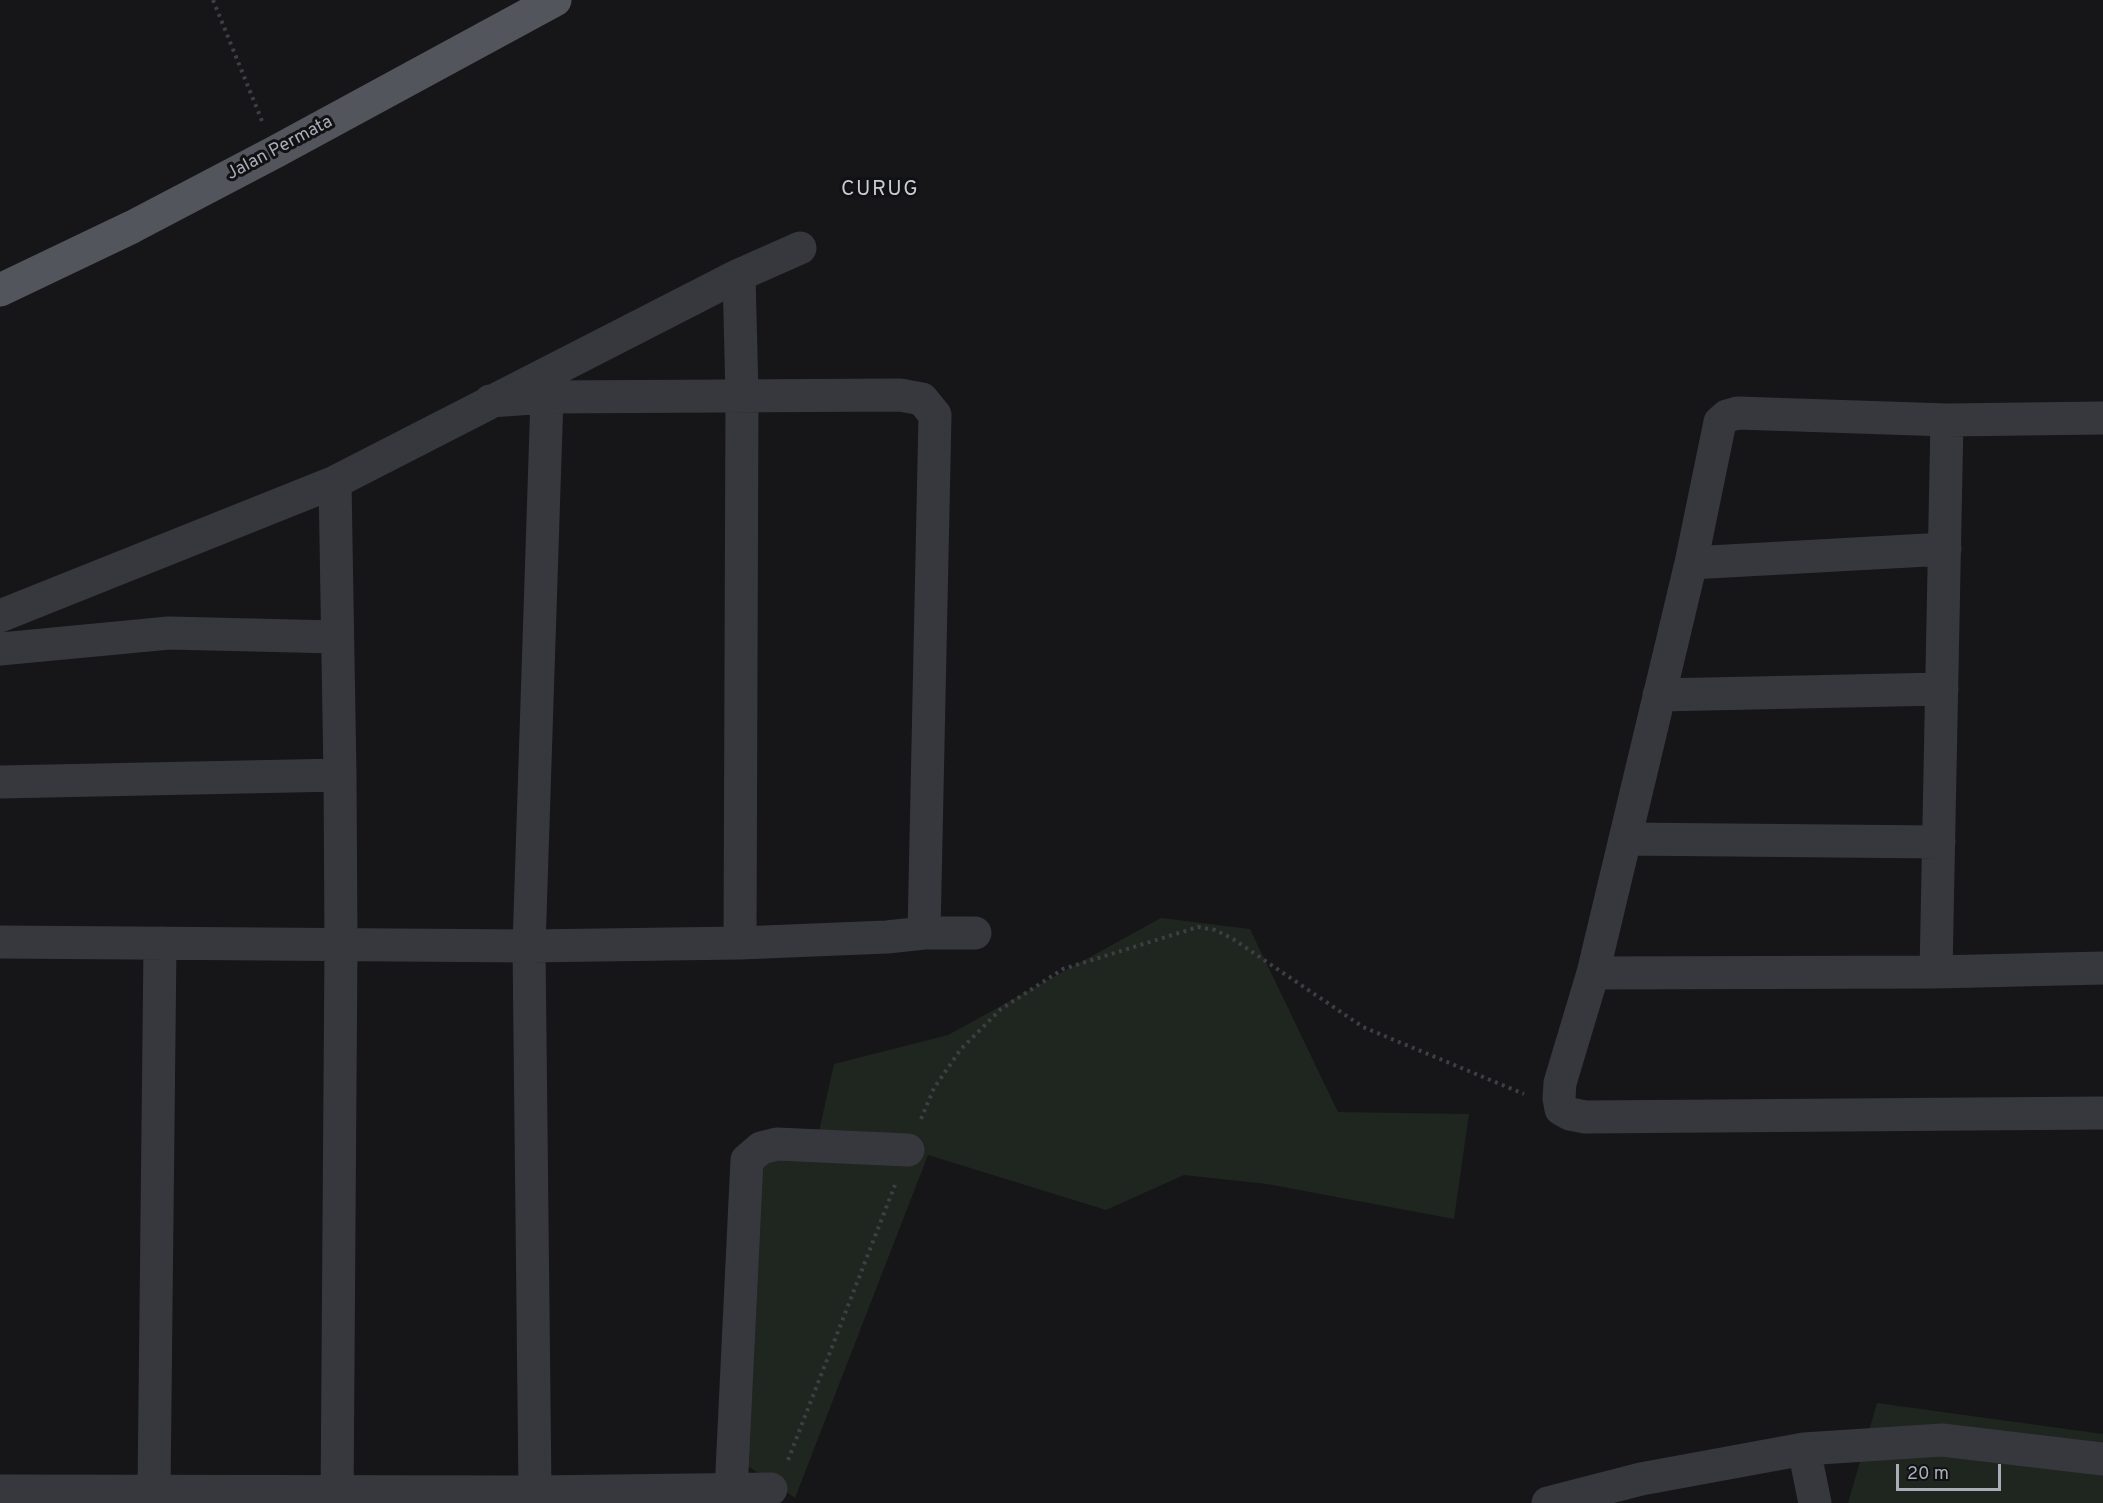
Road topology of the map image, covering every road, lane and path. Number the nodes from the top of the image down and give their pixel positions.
1 (213, 0) edge
2 (555, 0) edge
3 (275, 152) junction
4 (800, 248) dead end
5 (739, 275) junction
6 (0, 290) edge
7 (742, 395) junction
8 (547, 397) junction
9 (490, 401) junction
10 (2103, 418) edge
11 (1947, 420) junction
12 (335, 482) junction
13 (1945, 549) junction
14 (1690, 563) junction
15 (0, 616) edge
16 (337, 637) junction
17 (0, 649) edge
18 (1942, 689) junction
19 (1659, 695) junction
20 (340, 775) junction
21 (0, 782) edge
22 (1625, 839) junction
23 (1939, 842) junction
24 (924, 933) junction
25 (975, 933) dead end
26 (0, 942) edge
27 (160, 943) junction
28 (740, 943) junction
29 (341, 945) junction
30 (530, 946) junction
31 (2103, 968) edge
32 (1936, 972) junction
33 (1593, 973) junction
34 (1561, 1109) junction
35 (2103, 1113) edge
36 (908, 1150) junction
37 (1804, 1449) junction
38 (2103, 1459) edge
39 (771, 1489) joint
40 (0, 1491) edge
41 (154, 1491) junction
42 (731, 1491) junction
43 (535, 1492) junction
44 (337, 1498) edge
45 (1548, 1503) edge
46 (1815, 1503) edge

1 - 3 path
2 - 3 main road, Jalan Permata
3 - 6 main road, Jalan Permata
4 - 5 street
5 - 7 street
5 - 9 street
7 - 8 street
7 - 24 street
7 - 28 street
8 - 9 street
8 - 30 street
9 - 12 street
10 - 11 street
11 - 13 street
11 - 14 street
12 - 15 street
12 - 16 street
13 - 14 street
13 - 18 street
14 - 19 street
16 - 17 street
16 - 20 street
18 - 19 street
18 - 23 street
19 - 22 street
20 - 21 street
20 - 29 street
22 - 23 street
22 - 33 street
23 - 32 street
24 - 25 street
24 - 28 street
26 - 27 street
27 - 29 street
27 - 41 street
28 - 30 street
29 - 30 street
29 - 44 street
30 - 43 street
31 - 32 street
32 - 33 street
33 - 34 street
34 - 35 street
34 - 36 path
36 - 39 path
36 - 42 street
37 - 38 street
37 - 45 street
37 - 46 street
39 - 42 street
40 - 41 street
41 - 44 street
42 - 43 street
43 - 44 street

